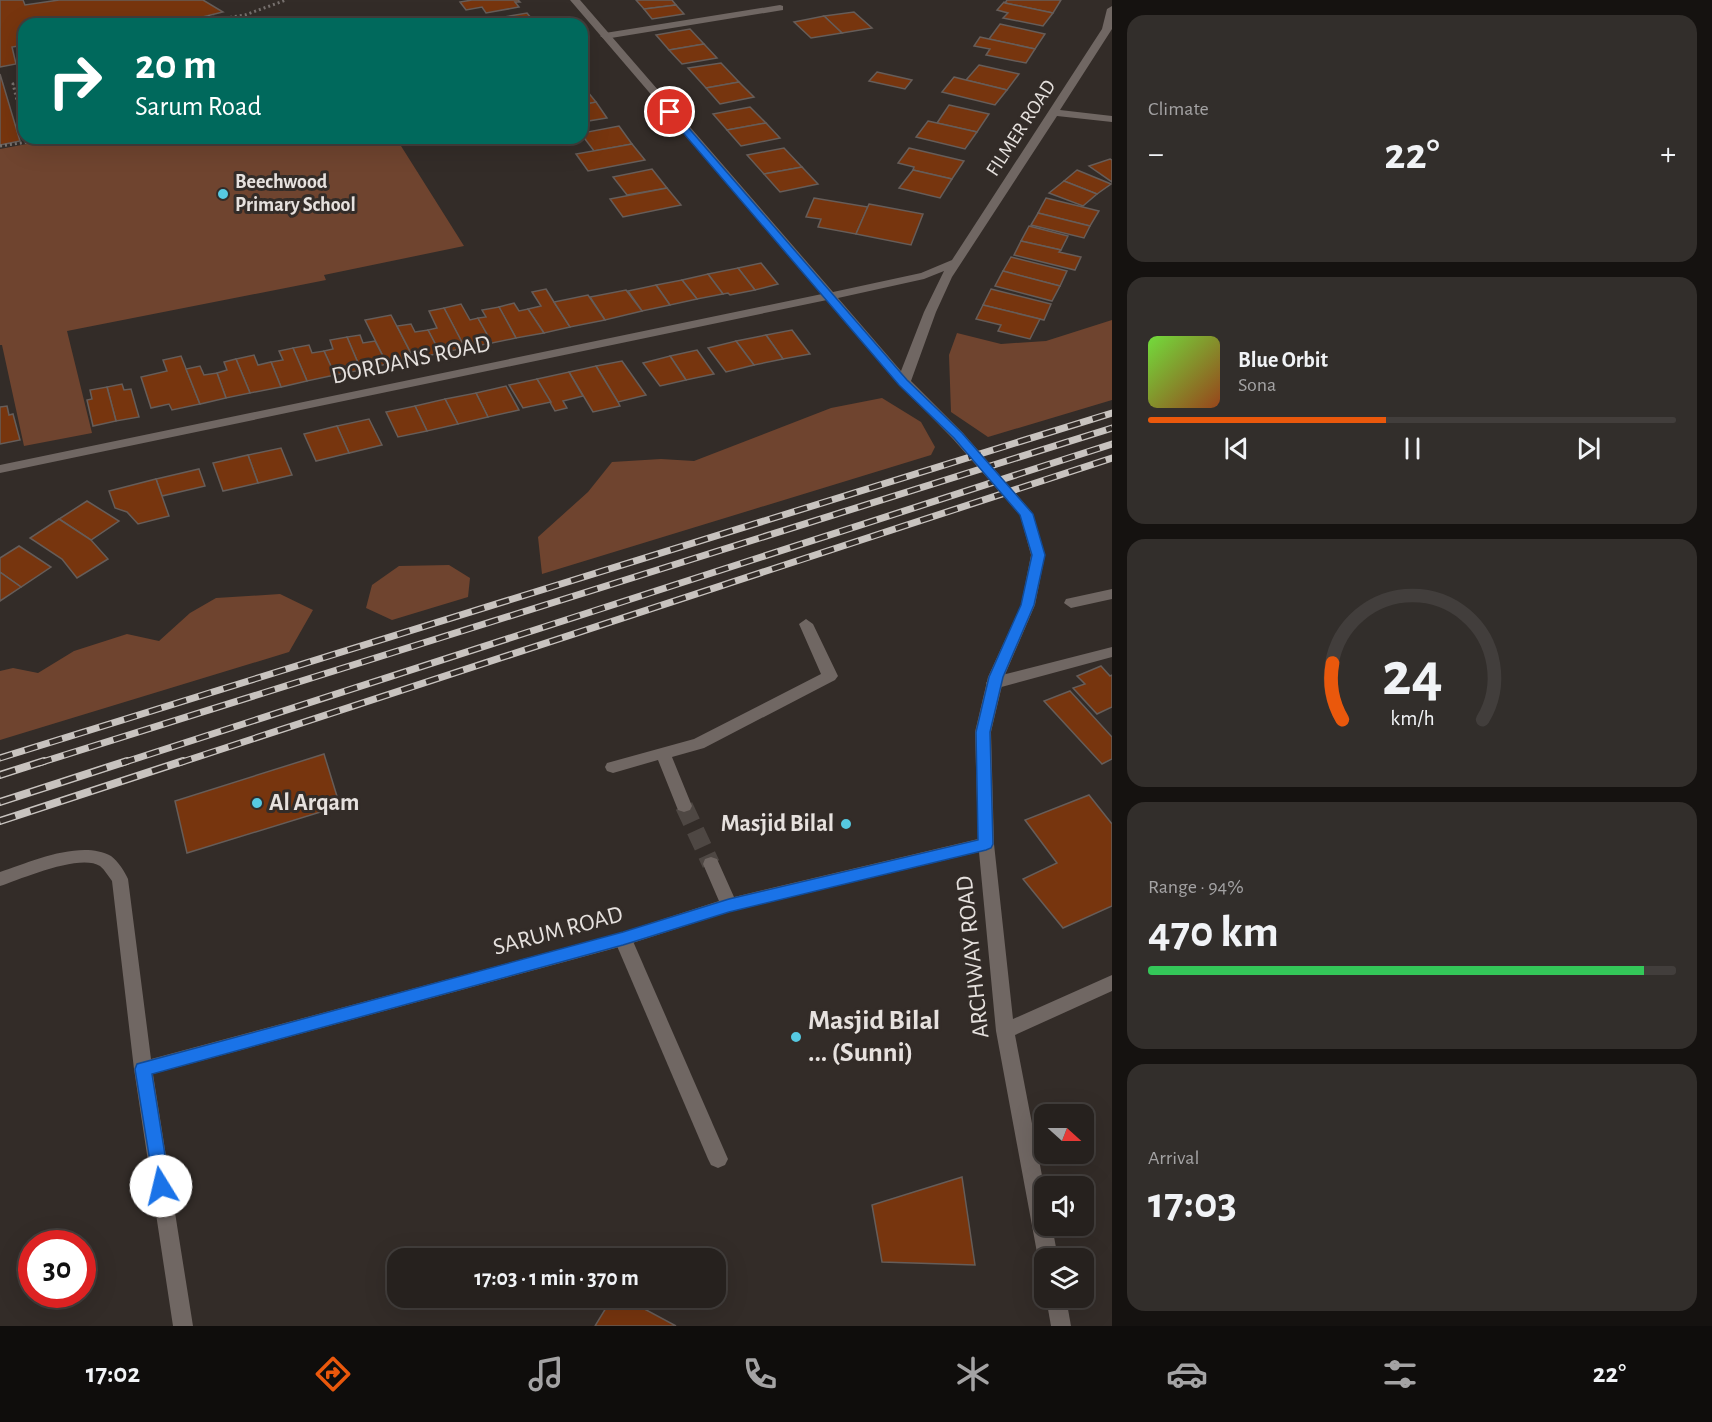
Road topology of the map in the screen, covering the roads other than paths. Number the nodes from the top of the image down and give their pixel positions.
1 (575, 0) edge
2 (780, 8) dead end
3 (1112, 9) edge
4 (605, 36) junction
5 (1054, 112) junction
6 (1112, 119) edge
7 (954, 263) junction
8 (831, 295) junction
9 (903, 382) junction
10 (0, 469) edge
11 (1112, 594) edge
12 (1071, 603) dead end
13 (806, 624) dead end
14 (1112, 652) edge
15 (994, 683) junction
16 (663, 753) junction
17 (613, 767) dead end
18 (684, 806) tunnel mouth
19 (986, 844) junction
20 (711, 864) tunnel mouth
21 (0, 879) edge
22 (729, 905) junction
23 (623, 939) junction
24 (1112, 983) edge
25 (1005, 1031) junction
26 (143, 1069) junction
27 (717, 1159) dead end
28 (1046, 1248) edge
29 (1058, 1308) edge
30 (183, 1326) edge
31 (1061, 1326) edge

1 - 4 street, ARCHWAY ROAD
2 - 4 street
3 - 5 street, FILMER ROAD
4 - 8 street, ARCHWAY ROAD
5 - 6 street
5 - 7 street, FILMER ROAD
7 - 8 street, FILMER ROAD
7 - 9 street, FILMER ROAD
8 - 9 street, ARCHWAY ROAD
8 - 10 street, DORDANS ROAD
9 - 15 street, ARCHWAY ROAD
11 - 12 street
13 - 16 street
14 - 15 street
15 - 19 street, ARCHWAY ROAD
16 - 17 street
16 - 18 street
19 - 22 street, SARUM ROAD
19 - 25 street, ARCHWAY ROAD
20 - 22 street
21 - 26 street
22 - 23 street, SARUM ROAD
23 - 26 street, SARUM ROAD
23 - 27 street
24 - 25 street
25 - 28 street, ARCHWAY ROAD
26 - 30 street
29 - 31 street

